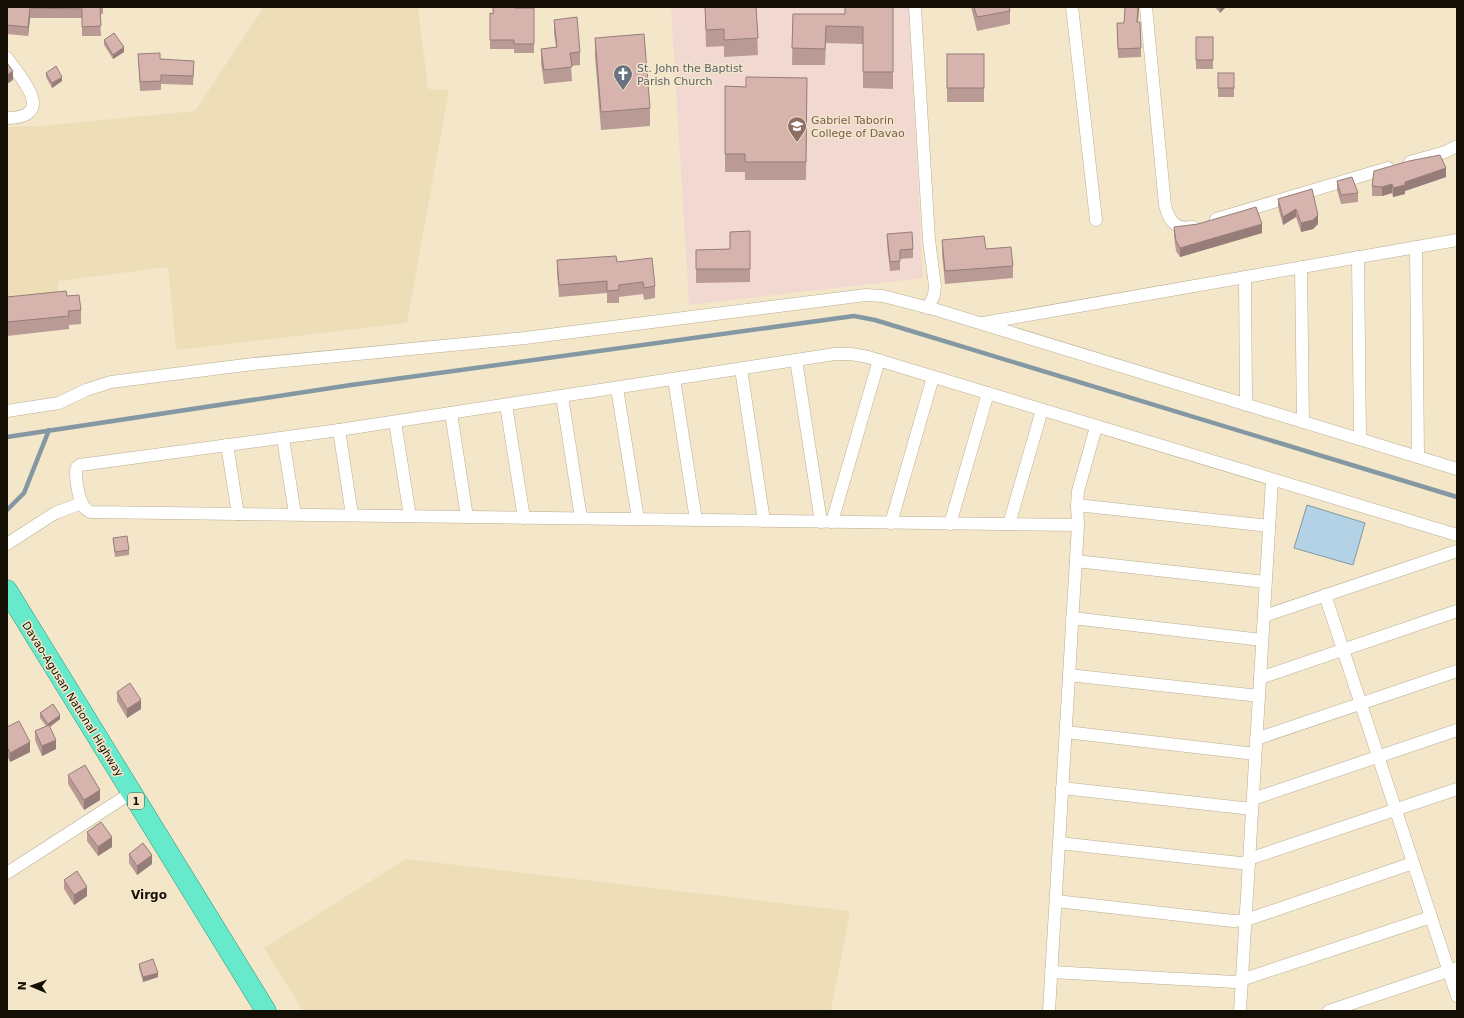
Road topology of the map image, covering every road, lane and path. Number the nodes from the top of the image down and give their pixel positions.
1 (915, 7) edge
2 (1072, 7) edge
3 (1146, 7) edge
4 (7, 58) edge
5 (7, 118) edge
6 (1457, 146) edge
7 (1096, 220) dead end
8 (1457, 240) edge
9 (1416, 247) junction
10 (1358, 258) junction
11 (1301, 267) junction
12 (1245, 277) junction
13 (928, 308) junction
14 (980, 324) junction
15 (796, 360) junction
16 (879, 360) junction
17 (741, 369) junction
18 (933, 377) junction
19 (674, 379) junction
20 (617, 388) junction
21 (988, 393) junction
22 (562, 396) junction
23 (506, 405) junction
24 (1246, 405) junction
25 (1042, 410) junction
26 (7, 411) edge
27 (451, 413) junction
28 (395, 422) junction
29 (1303, 422) junction
30 (1096, 427) junction
31 (339, 430) junction
32 (283, 438) junction
33 (1360, 439) junction
34 (227, 445) junction
35 (1418, 457) junction
36 (1457, 468) edge
37 (1272, 480) junction
38 (82, 503) junction
39 (1076, 505) junction
40 (238, 514) junction
41 (295, 514) junction
42 (352, 515) junction
43 (410, 516) junction
44 (467, 517) junction
45 (524, 518) junction
46 (581, 518) junction
47 (638, 519) junction
48 (696, 520) junction
49 (764, 521) junction
50 (827, 522) junction
51 (891, 523) junction
52 (950, 524) junction
53 (1009, 524) junction
54 (1078, 526) junction
55 (1269, 526) junction
56 (1457, 535) edge
57 (7, 544) edge
58 (1457, 550) edge
59 (1076, 560) junction
60 (1265, 582) junction
61 (7, 590) edge
62 (1325, 595) junction
63 (1457, 611) edge
64 (1264, 616) junction
65 (1072, 618) junction
66 (1262, 640) junction
67 (1343, 650) junction
68 (1457, 671) edge
69 (1069, 674) junction
70 (1260, 678) junction
71 (1259, 696) junction
72 (1360, 703) junction
73 (1457, 730) edge
74 (1066, 732) junction
75 (1256, 739) junction
76 (1255, 754) junction
77 (1378, 757) junction
78 (1062, 788) junction
79 (1457, 789) edge
80 (131, 793) junction
81 (1252, 804) junction
82 (1396, 810) junction
83 (1059, 843) junction
84 (1249, 862) junction
85 (1413, 863) junction
86 (7, 873) edge
87 (1056, 900) junction
88 (1431, 917) junction
89 (1246, 920) junction
90 (1453, 969) edge
91 (1052, 972) junction
92 (1242, 980) junction
93 (1457, 996) edge
94 (266, 1011) edge
95 (1049, 1011) edge
96 (1240, 1011) edge
97 (1329, 1011) edge

1 - 13 street
2 - 7 street
3 - 6 street
4 - 5 street
8 - 9 street
9 - 10 street
9 - 35 street
10 - 11 street
10 - 33 street
11 - 12 street
11 - 29 street
12 - 14 street
12 - 24 street
13 - 14 street
13 - 26 street
14 - 24 street
15 - 16 street
15 - 17 street
15 - 50 street
16 - 18 street
16 - 50 street
17 - 19 street
17 - 49 street
18 - 21 street
18 - 51 street
19 - 20 street
19 - 48 street
20 - 22 street
20 - 47 street
21 - 25 street
21 - 52 street
22 - 23 street
22 - 46 street
23 - 27 street
23 - 45 street
24 - 29 street
25 - 30 street
25 - 53 street
27 - 28 street
27 - 44 street
28 - 31 street
28 - 43 street
29 - 33 street
30 - 37 street
30 - 39 street
31 - 32 street
31 - 42 street
32 - 34 street
32 - 41 street
33 - 35 street
34 - 38 street
34 - 40 street
35 - 36 street
37 - 55 street
37 - 56 street
38 - 40 street
38 - 57 street
39 - 54 street
39 - 55 street
40 - 41 street
41 - 42 street
42 - 43 street
43 - 44 street
44 - 45 street
45 - 46 street
46 - 47 street
47 - 48 street
48 - 49 street
49 - 50 street
50 - 51 street
51 - 52 street
52 - 53 street
53 - 54 street
54 - 59 street
55 - 60 street
58 - 62 street
59 - 60 street
59 - 65 street
60 - 64 street
61 - 80 highway, Davao-Agusan National Highway / 1
62 - 64 street
62 - 67 street
63 - 67 street
64 - 66 street
65 - 66 street
65 - 69 street
66 - 70 street
67 - 70 street
67 - 72 street
68 - 72 street
69 - 71 street
69 - 74 street
70 - 71 street
71 - 75 street
72 - 75 street
72 - 77 street
73 - 77 street
74 - 76 street
74 - 78 street
75 - 76 street
76 - 81 street
77 - 81 street
77 - 82 street
78 - 81 street
78 - 83 street
79 - 82 street
80 - 86 street
80 - 94 highway, Davao-Agusan National Highway / 1
81 - 84 street
82 - 84 street
82 - 85 street
83 - 84 street
83 - 87 street
84 - 89 street
85 - 88 street
85 - 89 street
87 - 89 street
87 - 91 street
88 - 90 street
88 - 92 street
89 - 92 street
90 - 93 street
90 - 97 street
91 - 92 street
91 - 95 street
92 - 96 street

